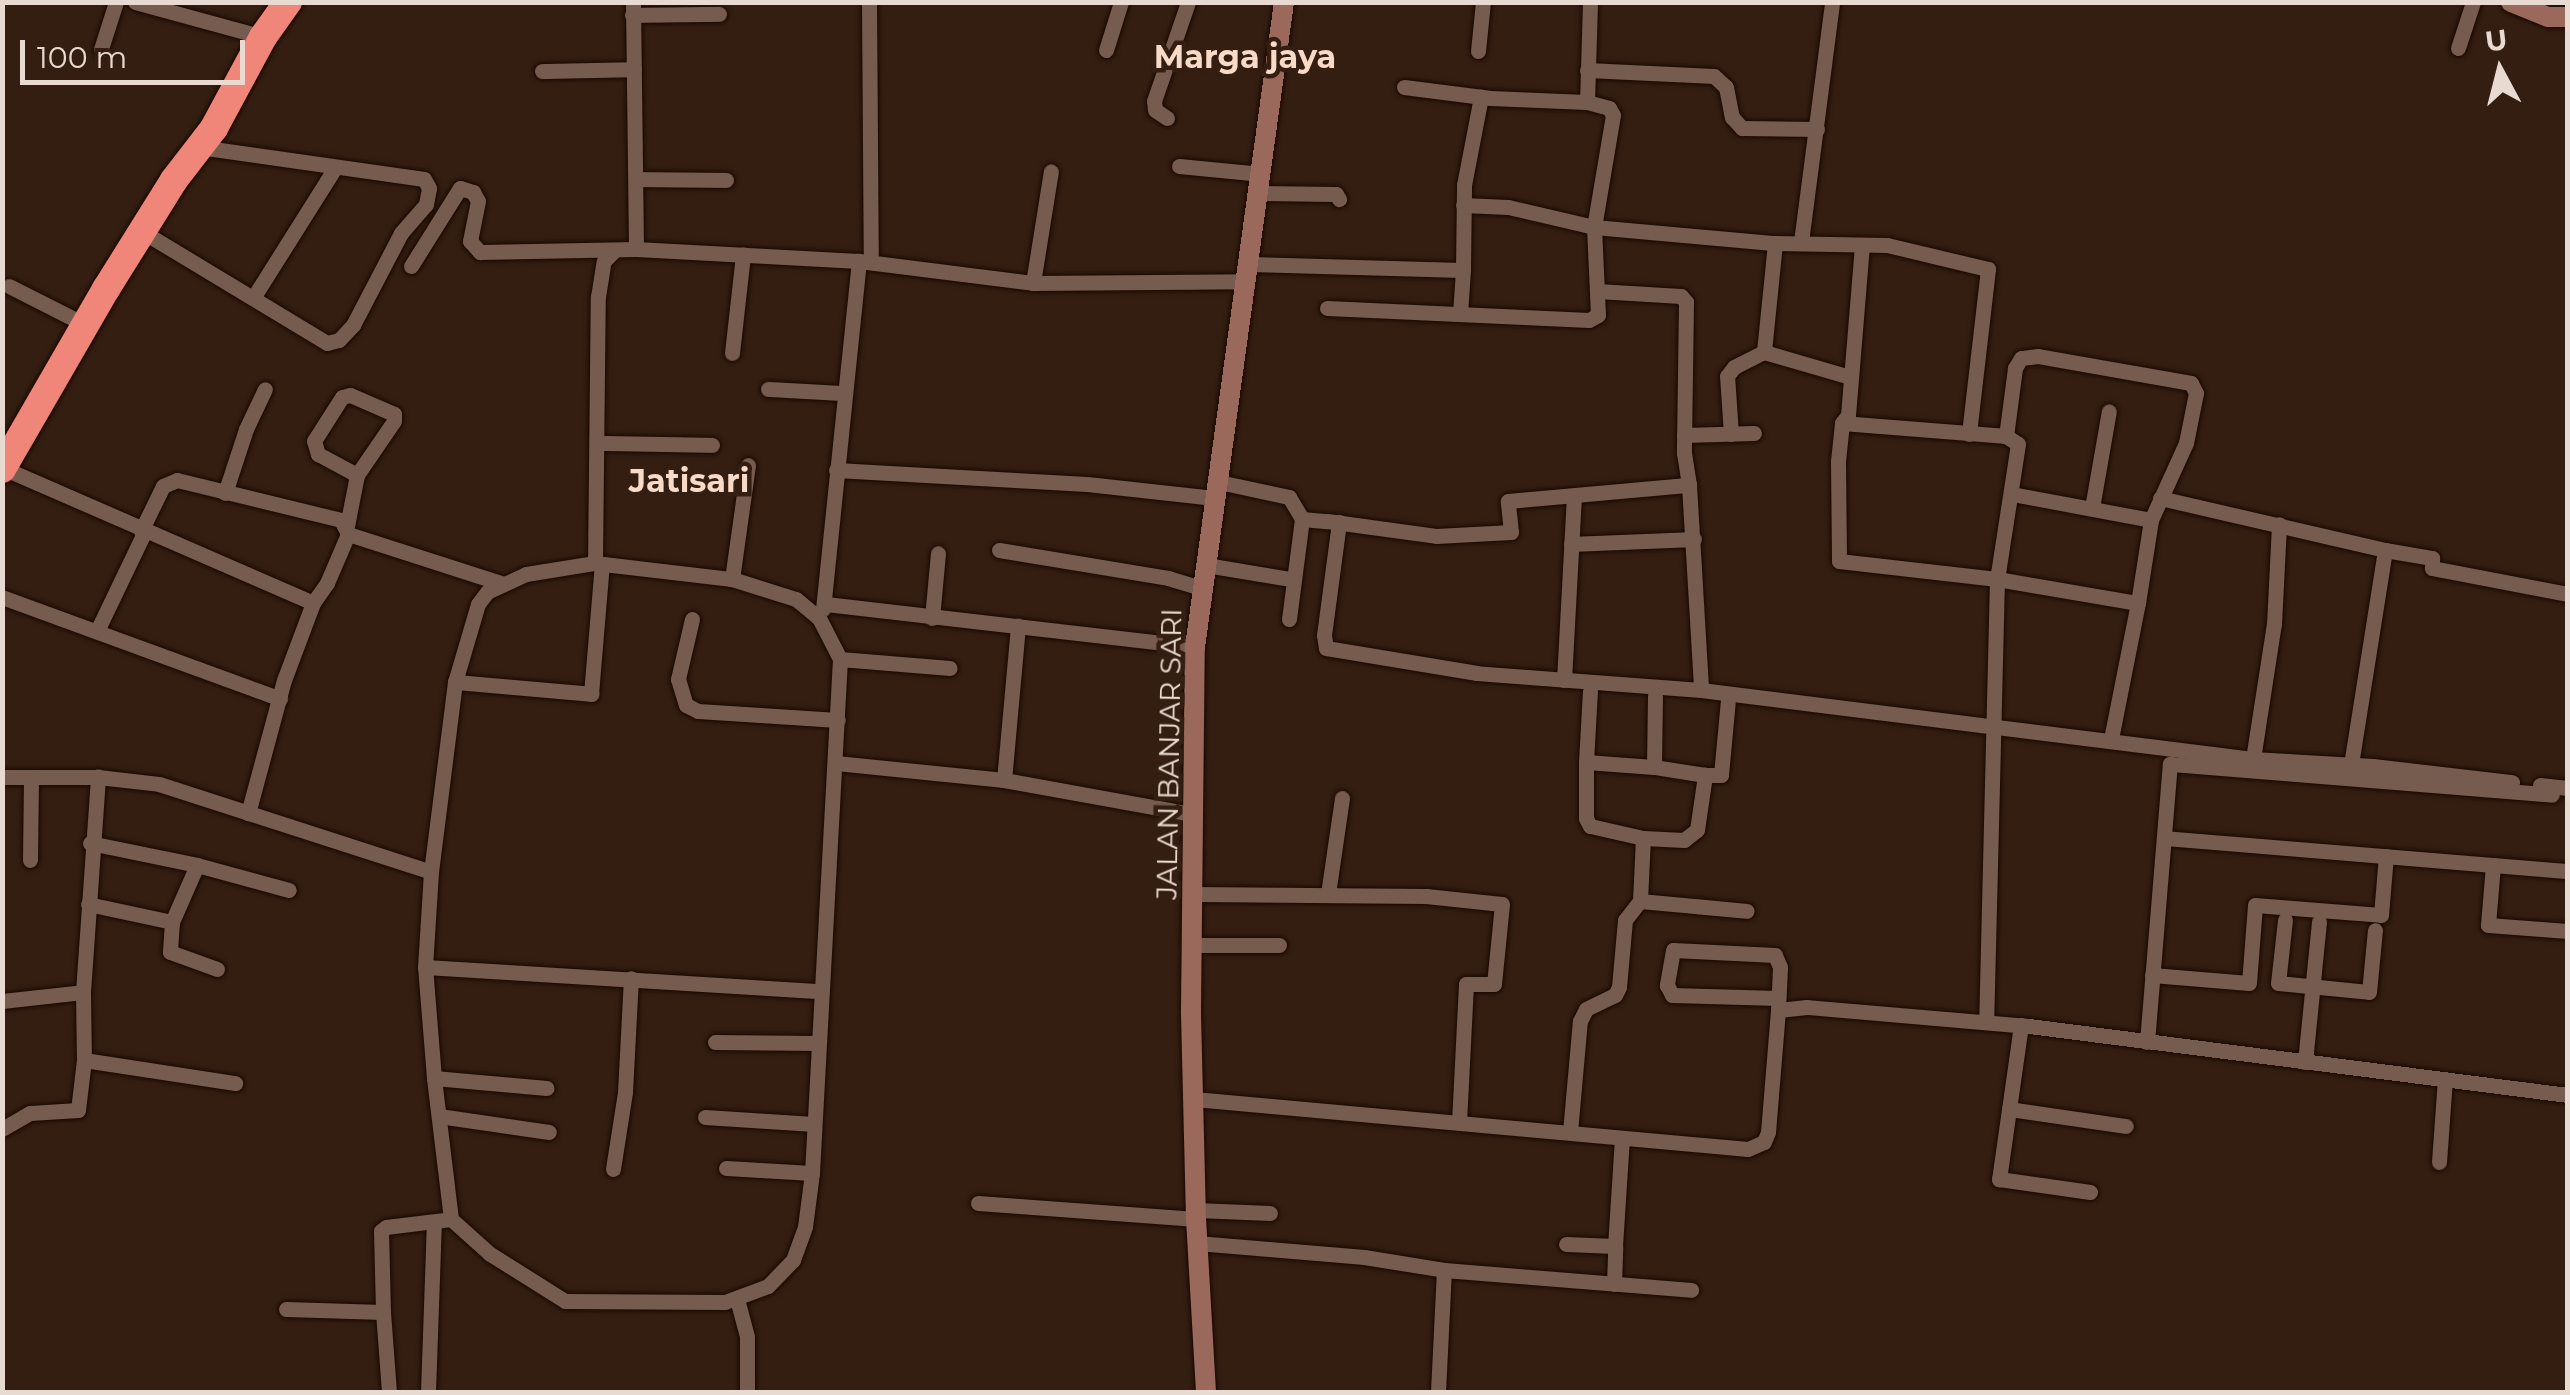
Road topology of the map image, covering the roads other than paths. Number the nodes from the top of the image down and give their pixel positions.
1 (116, 2) edge
2 (135, 2) edge
3 (288, 2) edge
4 (869, 2) edge
5 (1121, 2) edge
6 (1188, 2) edge
7 (1284, 2) edge
8 (1483, 2) edge
9 (1590, 2) edge
10 (1832, 2) edge
11 (2473, 2) edge
12 (2511, 2) edge
13 (633, 9) edge
14 (719, 14) dead end
15 (2568, 17) edge
16 (263, 37) junction
17 (2458, 48) dead end
18 (101, 49) dead end
19 (1106, 50) dead end
20 (1478, 51) dead end
21 (634, 69) junction
22 (1587, 70) junction
23 (542, 71) dead end
24 (1404, 87) dead end
25 (1480, 97) junction
26 (1587, 102) junction
27 (1167, 118) dead end
28 (1817, 130) junction
29 (199, 147) junction
30 (1179, 166) dead end
31 (334, 168) junction
32 (1051, 171) dead end
33 (636, 179) junction
34 (726, 180) dead end
35 (1261, 183) junction
36 (1339, 200) dead end
37 (1463, 204) junction
38 (1594, 227) junction
39 (143, 232) junction
40 (1801, 242) junction
41 (1775, 244) junction
42 (1862, 245) junction
43 (636, 249) junction
44 (614, 252) junction
45 (744, 255) junction
46 (865, 261) junction
47 (411, 266) dead end
48 (1463, 270) junction
49 (1248, 273) junction
50 (1033, 282) junction
51 (9, 286) dead end
52 (1597, 291) junction
53 (253, 298) junction
54 (1327, 308) dead end
55 (1460, 314) junction
56 (86, 325) junction
57 (1764, 352) junction
58 (732, 353) dead end
59 (1850, 377) junction
60 (265, 389) dead end
61 (768, 389) dead end
62 (843, 393) junction
63 (2108, 410) dead end
64 (1842, 423) junction
65 (1754, 433) dead end
66 (1730, 434) junction
67 (1968, 434) junction
68 (1684, 435) junction
69 (2006, 436) junction
70 (600, 443) junction
71 (712, 444) dead end
72 (748, 466) dead end
73 (3, 468) edge
74 (836, 470) junction
75 (357, 476) junction
76 (1690, 484) junction
77 (1216, 490) junction
78 (225, 493) junction
79 (2012, 494) junction
80 (1574, 496) junction
81 (2160, 498) junction
82 (2092, 508) junction
83 (1302, 518) junction
84 (2151, 520) junction
85 (1340, 522) junction
86 (2279, 524) junction
87 (347, 530) junction
88 (142, 532) junction
89 (1694, 539) junction
90 (1571, 544) junction
91 (999, 550) dead end
92 (2384, 550) junction
93 (938, 553) dead end
94 (598, 564) junction
95 (1206, 564) junction
96 (732, 578) junction
97 (1996, 578) junction
98 (1291, 579) junction
99 (501, 583) junction
100 (1201, 588) junction
101 (2568, 594) edge
102 (2, 597) edge
103 (312, 603) junction
104 (2138, 603) junction
105 (822, 611) junction
106 (932, 618) junction
107 (692, 619) dead end
108 (1289, 619) dead end
109 (1018, 626) junction
110 (96, 631) junction
111 (1196, 648) junction
112 (840, 659) junction
113 (950, 668) dead end
114 (1564, 680) junction
115 (455, 682) junction
116 (1701, 690) junction
117 (1590, 691) dead end
118 (1654, 696) dead end
119 (280, 698) junction
120 (1728, 699) dead end
121 (838, 720) junction
122 (1991, 726) junction
123 (2111, 739) junction
124 (2253, 759) junction
125 (1586, 762) junction
126 (836, 763) junction
127 (2351, 765) junction
128 (1654, 767) junction
129 (1706, 775) junction
130 (2, 777) edge
131 (98, 777) junction
132 (31, 778) junction
133 (1004, 780) junction
134 (2560, 792) edge
135 (1342, 798) dead end
136 (248, 813) junction
137 (1191, 814) junction
138 (1643, 838) junction
139 (2164, 838) junction
140 (90, 843) junction
141 (2386, 856) junction
142 (30, 860) dead end
143 (2493, 865) junction
144 (197, 866) junction
145 (2568, 871) edge
146 (431, 872) junction
147 (289, 890) dead end
148 (1194, 894) junction
149 (1328, 894) junction
150 (1640, 901) junction
151 (88, 904) junction
152 (1746, 912) dead end
153 (2285, 920) dead end
154 (172, 922) junction
155 (2320, 922) dead end
156 (2375, 930) dead end
157 (2568, 931) edge
158 (1191, 945) junction
159 (1278, 945) dead end
160 (426, 968) junction
161 (217, 969) dead end
162 (2152, 975) junction
163 (630, 978) junction
164 (2312, 986) junction
165 (820, 990) junction
166 (83, 992) junction
167 (2, 1001) edge
168 (1778, 1004) junction
169 (1986, 1021) junction
170 (2022, 1025) junction
171 (715, 1042) dead end
172 (2147, 1042) junction
173 (817, 1043) junction
174 (84, 1060) junction
175 (2305, 1062) junction
176 (434, 1078) junction
177 (2445, 1079) junction
178 (235, 1083) dead end
179 (547, 1088) dead end
180 (2568, 1095) edge
181 (1194, 1099) junction
182 (2009, 1109) junction
183 (439, 1116) junction
184 (705, 1117) dead end
185 (1459, 1123) junction
186 (814, 1124) junction
187 (2126, 1126) dead end
188 (2, 1129) edge
189 (550, 1132) dead end
190 (1570, 1132) junction
191 (1622, 1138) junction
192 (2438, 1162) dead end
193 (726, 1168) dead end
194 (614, 1169) dead end
195 (812, 1174) junction
196 (2090, 1192) dead end
197 (978, 1202) dead end
198 (1270, 1213) dead end
199 (1196, 1215) junction
200 (451, 1218) junction
201 (434, 1222) junction
202 (1197, 1243) junction
203 (1566, 1244) dead end
204 (1614, 1246) junction
205 (1444, 1270) junction
206 (1614, 1284) junction
207 (1691, 1290) dead end
208 (737, 1299) junction
209 (286, 1309) dead end
210 (383, 1312) junction
211 (389, 1392) edge
212 (428, 1392) edge
213 (747, 1392) edge
214 (1206, 1392) edge
215 (1438, 1392) edge

1 - 18 street
2 - 16 street
3 - 16 highway
4 - 46 street
5 - 19 street
6 - 27 street
7 - 35 street, JALAN BANJAR SARI
8 - 20 street
9 - 22 street
10 - 28 street
11 - 17 street
12 - 15 street
13 - 14 street
13 - 21 street
16 - 29 highway
21 - 23 street
21 - 33 street
22 - 26 street
22 - 28 street
24 - 25 street
25 - 26 street
25 - 37 street
26 - 38 street
28 - 40 street
29 - 31 street
29 - 39 highway
30 - 35 street
31 - 53 street
31 - 53 street
32 - 50 street
33 - 34 street
33 - 43 street
35 - 36 street
35 - 49 street, JALAN BANJAR SARI
37 - 38 street
37 - 48 street
38 - 41 street
38 - 52 street
39 - 53 street
39 - 56 highway
40 - 41 street
40 - 42 street
41 - 57 street
42 - 59 street
42 - 67 street
43 - 44 street
43 - 45 street
44 - 47 street
44 - 70 street
45 - 46 street
45 - 58 street
46 - 50 street
46 - 62 street
48 - 49 street
48 - 55 street
49 - 50 street
49 - 77 street, JALAN BANJAR SARI
51 - 56 street
52 - 55 street
52 - 68 street
54 - 55 street
56 - 73 highway
57 - 59 street
57 - 66 street
59 - 64 street
60 - 78 street
61 - 62 street
62 - 74 street
63 - 82 street
64 - 67 street
64 - 97 street
65 - 66 street
66 - 68 street
67 - 69 street
68 - 76 street
69 - 79 street
69 - 81 street
70 - 71 street
70 - 94 street
72 - 96 street
73 - 88 street
74 - 77 street
74 - 105 street
75 - 75 street
75 - 87 street
76 - 80 street
76 - 89 street
77 - 83 street
77 - 95 street, JALAN BANJAR SARI
78 - 87 street
78 - 88 street
79 - 82 street
79 - 97 street
80 - 85 street
80 - 90 street
81 - 84 street
81 - 86 street
82 - 84 street
83 - 85 street
83 - 98 street
84 - 104 street
85 - 114 street
86 - 92 street
86 - 124 street
87 - 99 street
87 - 103 street
88 - 103 street
88 - 110 street
89 - 90 street
89 - 116 street
90 - 114 street
91 - 100 street
92 - 101 street
92 - 127 street
93 - 106 street
94 - 96 street
94 - 99 street
94 - 115 street
95 - 98 street
95 - 100 street, JALAN BANJAR SARI
96 - 105 street
97 - 104 street
97 - 122 street
98 - 108 street
99 - 115 street
100 - 111 street, JALAN BANJAR SARI
102 - 110 street
103 - 119 street
104 - 123 street
105 - 106 street
105 - 112 street
106 - 109 street
107 - 121 street
109 - 111 street
109 - 133 street
110 - 119 street
111 - 137 street, JALAN BANJAR SARI
112 - 113 street
112 - 121 street
114 - 116 street
115 - 146 street
116 - 122 street
117 - 125 street
118 - 128 street
119 - 136 street
120 - 129 street
121 - 126 street
122 - 123 street
122 - 169 street
123 - 124 street
124 - 127 street
125 - 128 street
125 - 138 street
126 - 133 street
126 - 165 street
127 - 134 street
128 - 129 street
129 - 138 street
130 - 132 street
131 - 132 street
131 - 136 street
131 - 140 street
132 - 142 street
133 - 137 street
134 - 139 street
135 - 149 street
136 - 146 street
137 - 148 street, JALAN BANJAR SARI
138 - 150 street
139 - 141 street
139 - 162 street
140 - 144 street
140 - 151 street
141 - 143 street
141 - 162 street
143 - 145 street
143 - 157 street
144 - 147 street
144 - 154 street
146 - 160 street
148 - 149 street
148 - 158 street, JALAN BANJAR SARI
149 - 185 street
150 - 152 street
150 - 190 street
151 - 154 street
151 - 166 street
153 - 164 street
154 - 161 street
155 - 164 street
156 - 164 street
158 - 159 street
158 - 181 street, JALAN BANJAR SARI
160 - 163 street
160 - 176 street
162 - 172 street
163 - 165 street
163 - 194 street
164 - 175 street
165 - 173 street
166 - 167 street
166 - 174 street
168 - 168 street
168 - 169 street
168 - 191 street
169 - 170 street
170 - 172 street
170 - 182 street
171 - 173 street
172 - 175 street
173 - 186 street
174 - 178 street
174 - 188 street
175 - 177 street
176 - 179 street
176 - 183 street
177 - 180 street
177 - 192 street
181 - 185 street
181 - 199 street, JALAN BANJAR SARI
182 - 187 street
182 - 196 street
183 - 189 street
183 - 200 street
184 - 186 street
185 - 190 street
186 - 195 street
190 - 191 street
191 - 204 street
193 - 195 street
195 - 208 street
197 - 199 street
198 - 199 street
199 - 202 street, JALAN BANJAR SARI
200 - 201 street
200 - 208 street
201 - 210 street
201 - 212 street
202 - 205 street
202 - 214 street, JALAN BANJAR SARI
203 - 204 street
204 - 206 street
205 - 206 street
205 - 215 street
206 - 207 street
208 - 213 street
209 - 210 street
210 - 211 street

